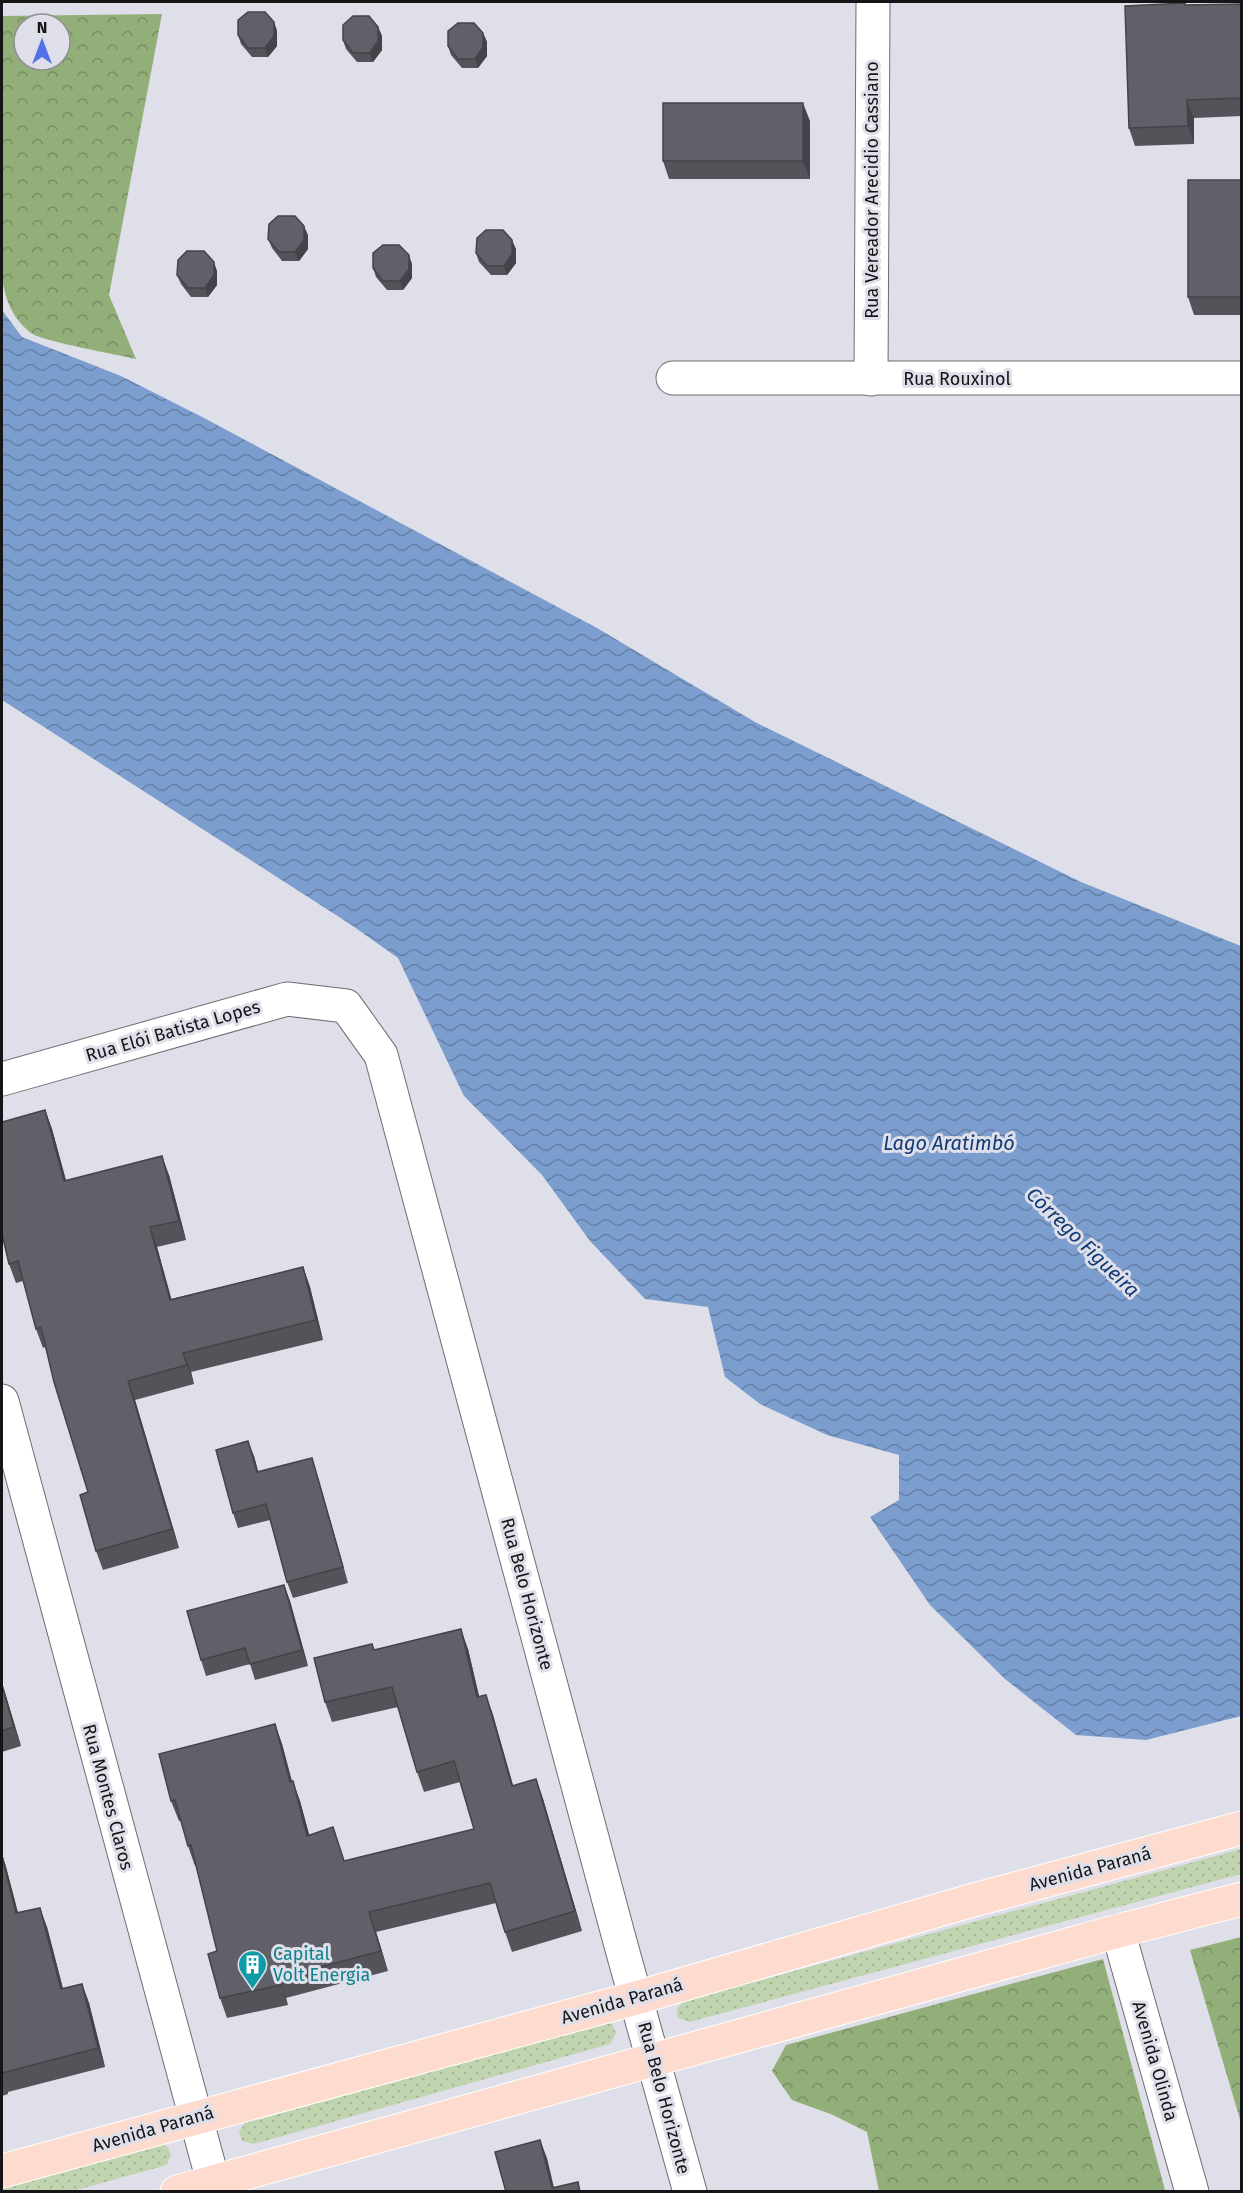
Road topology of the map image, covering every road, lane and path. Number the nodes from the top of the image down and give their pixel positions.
1 (873, 2) edge
2 (673, 378) dead end
3 (1242, 378) edge
4 (871, 379) junction
5 (346, 1006) joint
6 (2, 1079) edge
7 (2, 1401) edge
8 (1242, 1828) edge
9 (1242, 1899) edge
10 (1118, 1931) junction
11 (636, 1998) junction
12 (654, 2060) junction
13 (194, 2117) junction
14 (2, 2171) edge
15 (215, 2187) edge
16 (177, 2192) edge
17 (690, 2192) edge
18 (1192, 2192) edge

1 - 4 street, Rua Vereador Arecidio Cassiano
2 - 4 street, Rua Rouxinol
3 - 4 street, Rua Rouxinol
5 - 6 street, Rua Elói Batista Lopes
5 - 11 street, Rua Belo Horizonte
7 - 13 street, Rua Montes Claros
8 - 11 main road, Avenida Paraná
9 - 10 main road
10 - 12 main road
10 - 18 street, Avenida Olinda
11 - 12 street, Rua Belo Horizonte
11 - 13 main road, Avenida Paraná
12 - 15 main road
12 - 17 street, Rua Belo Horizonte
13 - 14 main road, Avenida Paraná
13 - 15 street, Rua Montes Claros
15 - 16 main road

